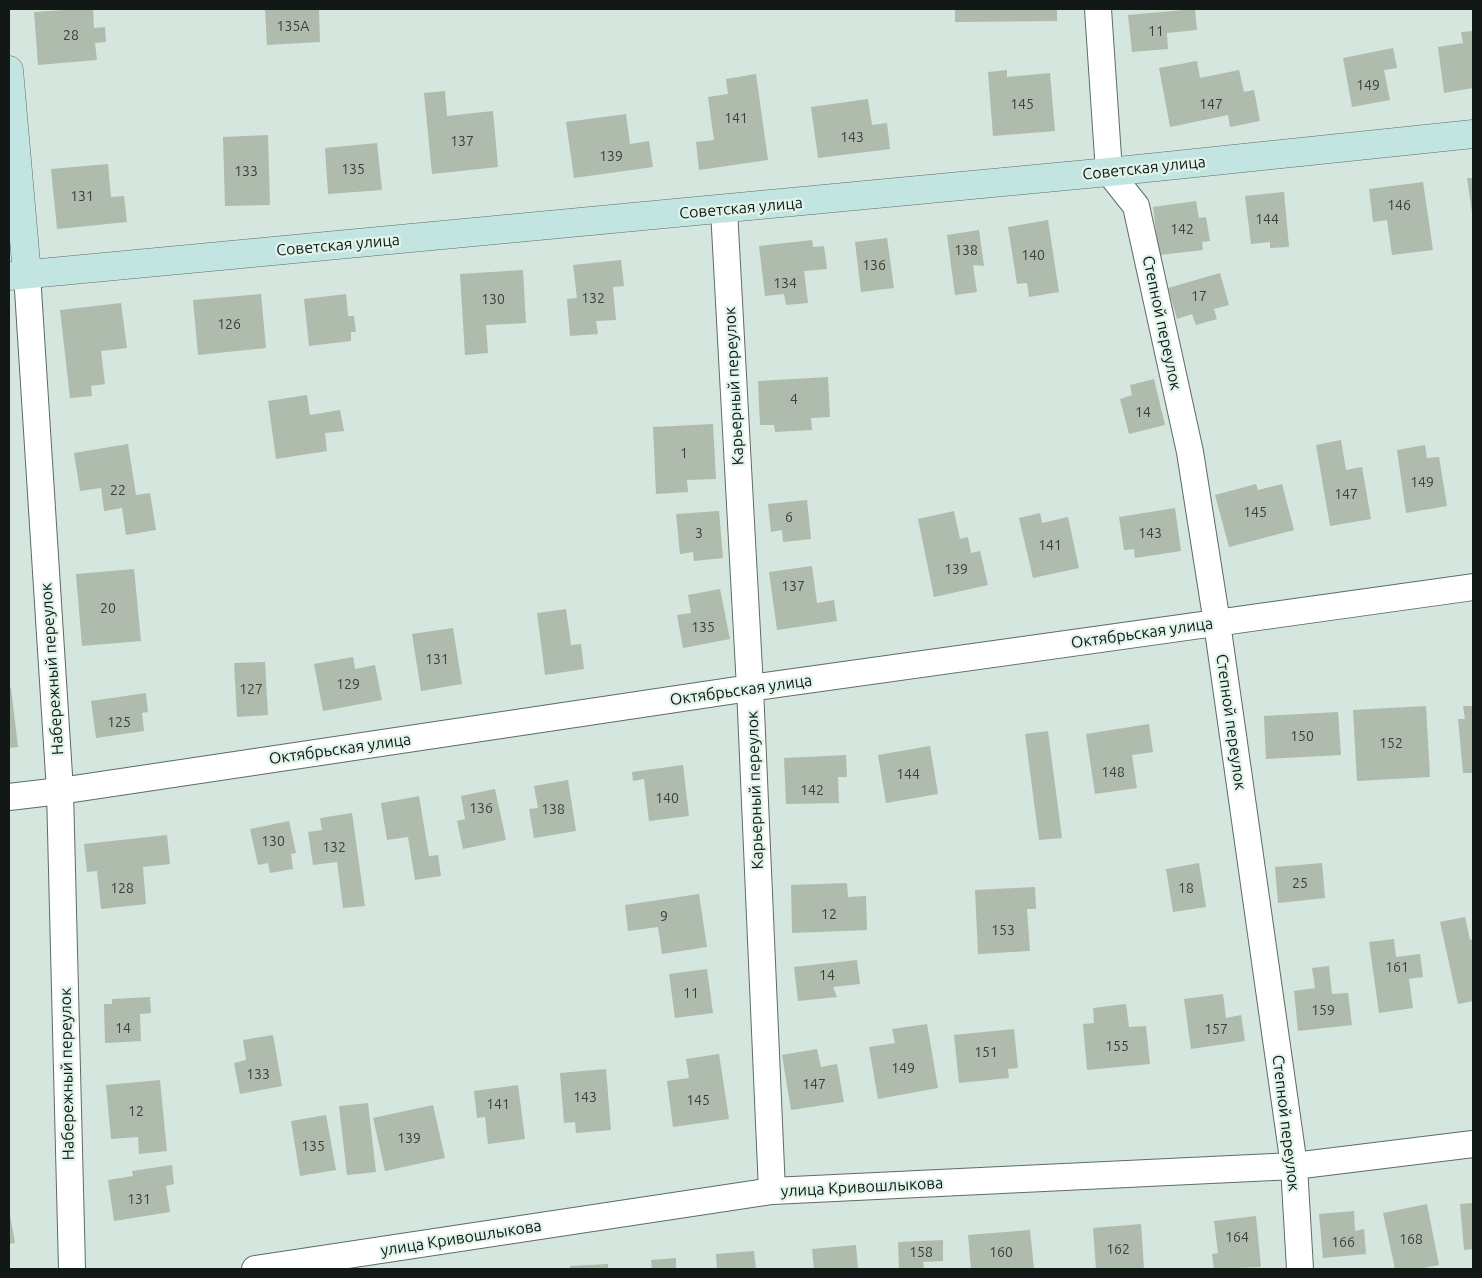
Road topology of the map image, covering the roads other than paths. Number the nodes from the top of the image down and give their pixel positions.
1 (1098, 9) edge
2 (9, 70) edge
3 (1473, 134) edge
4 (1109, 172) junction
5 (724, 210) junction
6 (18, 275) edge
7 (1473, 587) edge
8 (1217, 623) junction
9 (750, 688) junction
10 (60, 791) junction
11 (9, 797) edge
12 (1473, 1144) edge
13 (1294, 1166) junction
14 (772, 1191) junction
15 (72, 1269) edge
16 (255, 1269) edge
17 (1300, 1269) edge

1 - 4 street
2 - 6 main road, Набережный переулок
3 - 4 main road, Советская улица
4 - 5 main road, Советская улица
4 - 8 street, Степной переулок
5 - 6 main road, Советская улица
5 - 9 street, Карьерный переулок
6 - 10 street, Набережный переулок
7 - 8 street, Октябрьская улица
8 - 9 street, Октябрьская улица
8 - 13 street, Степной переулок
9 - 10 street, Октябрьская улица
9 - 14 street, Карьерный переулок
10 - 11 street, Октябрьская улица
10 - 15 street, Набережный переулок
12 - 13 street, улица Кривошлыкова
13 - 14 street, улица Кривошлыкова
13 - 17 street, Степной переулок
14 - 16 street, улица Кривошлыкова

